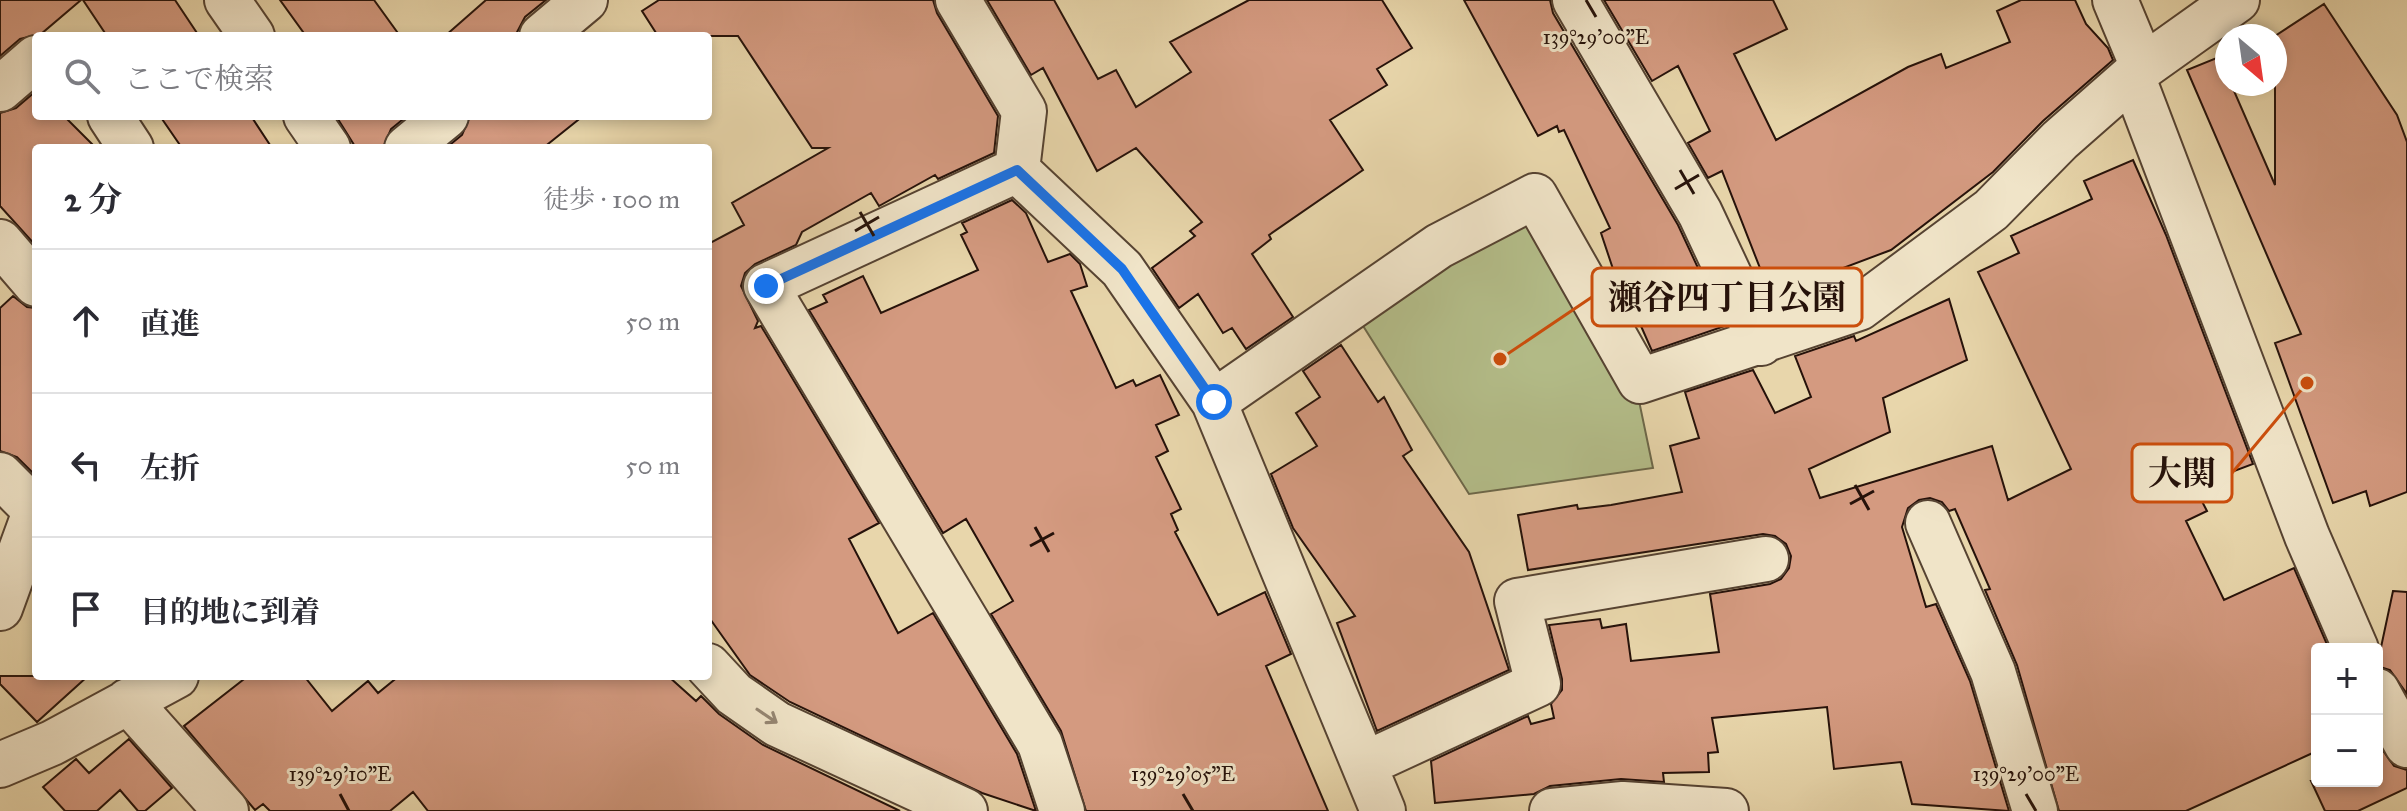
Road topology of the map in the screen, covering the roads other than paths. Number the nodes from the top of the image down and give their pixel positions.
1 (227, 0) edge
2 (585, 0) edge
3 (958, 0) edge
4 (1575, 0) edge
5 (2115, 0) edge
6 (2237, 0) edge
7 (249, 32) edge
8 (547, 32) edge
9 (32, 61) edge
10 (2138, 73) junction
11 (0, 89) edge
12 (113, 120) edge
13 (309, 120) edge
14 (441, 120) edge
15 (128, 144) edge
16 (325, 144) edge
17 (412, 144) edge
18 (1017, 170) junction
19 (0, 242) edge
20 (32, 279) edge
21 (1761, 343) junction
22 (1214, 402) junction
23 (0, 475) edge
24 (32, 506) edge
25 (32, 521) edge
26 (1928, 523) dead end
27 (1766, 559) dead end
28 (0, 608) edge
29 (2353, 643) edge
30 (712, 670) edge
31 (168, 680) edge
32 (128, 701) junction
33 (2383, 702) edge
34 (2407, 745) edge
35 (1365, 764) junction
36 (0, 765) edge
37 (226, 811) edge
38 (965, 811) edge
39 (1062, 811) edge
40 (1383, 811) edge
41 (1552, 811) edge
42 (1726, 811) edge
43 (2035, 811) edge

1 - 7 street
2 - 8 street
3 - 18 street
4 - 21 street
5 - 10 street
6 - 10 street
9 - 11 street
10 - 21 street
10 - 29 street
12 - 15 street
13 - 16 street
14 - 17 street
18 - 22 street
18 - 39 street
19 - 20 street
21 - 22 street
22 - 35 street
23 - 24 street
25 - 28 street
26 - 43 street
27 - 35 street
30 -> 38 street
31 - 32 street
32 - 36 street
32 - 37 street
33 - 34 street
35 - 40 street
41 - 42 street

